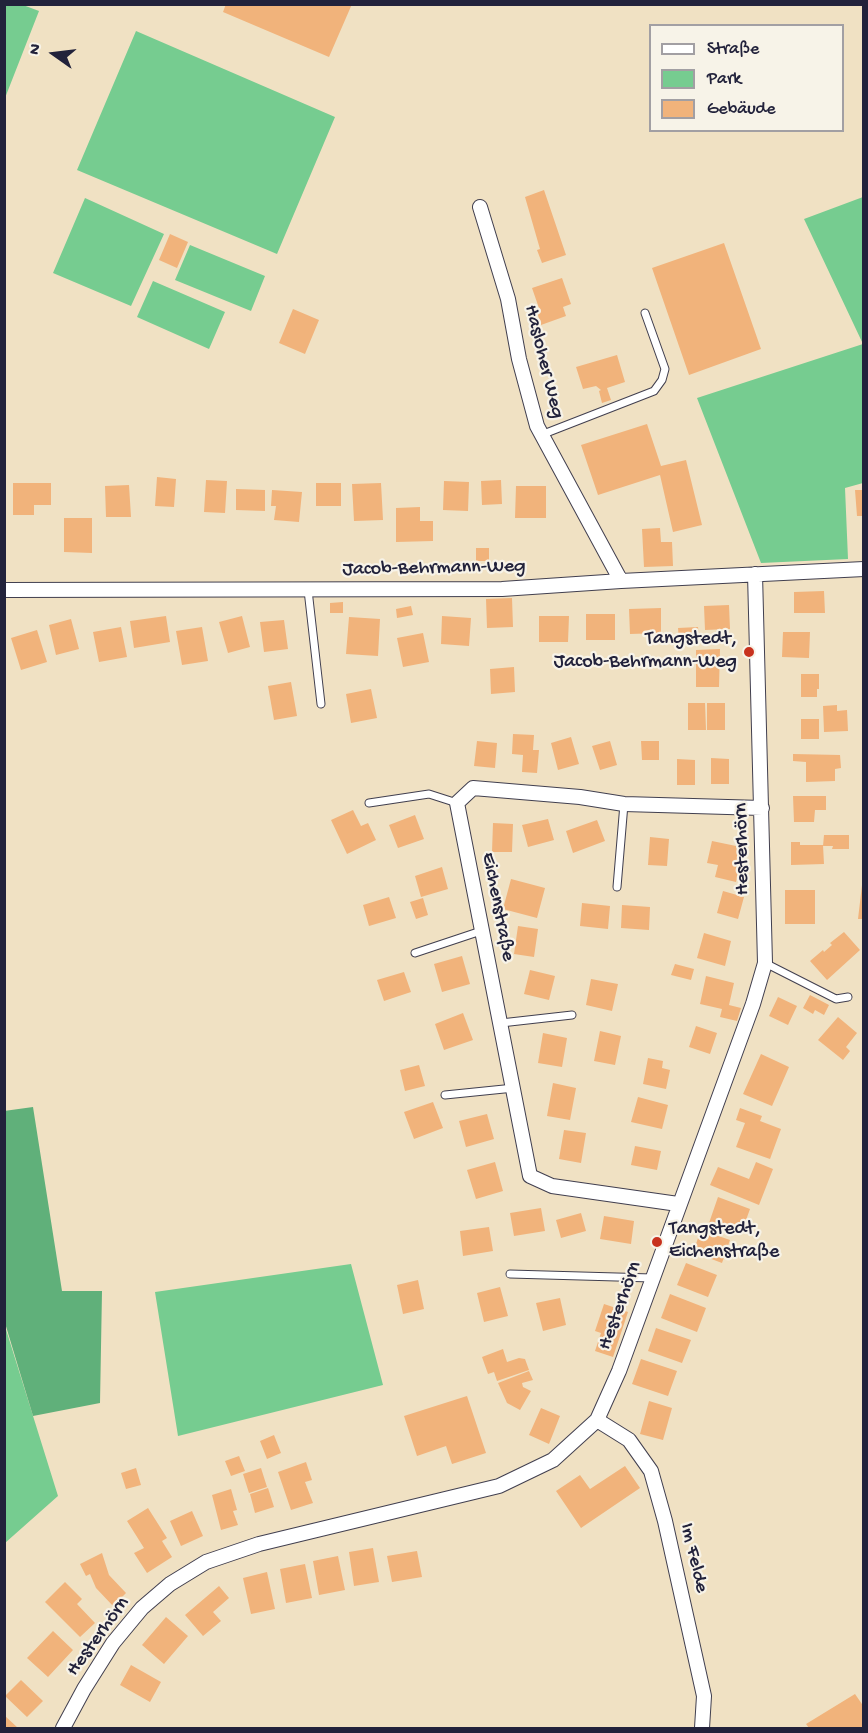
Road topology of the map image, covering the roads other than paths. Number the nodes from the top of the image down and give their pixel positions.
1 (480, 207) dead end
2 (645, 313) dead end
3 (541, 435) junction
4 (864, 569) edge
5 (755, 574) junction
6 (621, 581) junction
7 (4, 590) edge
8 (308, 590) junction
9 (321, 704) dead end
10 (369, 803) dead end
11 (457, 803) junction
12 (624, 804) junction
13 (762, 808) junction
14 (617, 887) dead end
15 (482, 931) junction
16 (415, 954) dead end
17 (765, 963) junction
18 (848, 997) dead end
19 (572, 1015) dead end
20 (501, 1023) junction
21 (514, 1088) junction
22 (446, 1095) dead end
23 (678, 1204) junction
24 (510, 1274) dead end
25 (652, 1278) junction
26 (597, 1420) junction
27 (63, 1728) edge
28 (702, 1728) edge

1 - 3 street, Hasloher Weg
2 - 3 lane
3 - 6 street, Hasloher Weg
4 - 5 street, Jacob-Behrmann-Weg
5 - 6 street, Jacob-Behrmann-Weg
5 - 13 street, Hesterhörn
6 - 8 street, Jacob-Behrmann-Weg
7 - 8 street, Jacob-Behrmann-Weg
8 - 9 lane
10 - 11 lane
11 - 12 street
11 - 15 street, Eichenstraße
12 - 13 street
12 - 14 lane
13 - 17 street, Hesterhörn
15 - 16 lane
15 - 20 street, Eichenstraße
17 - 18 lane
17 - 23 street, Hesterhörn
19 - 20 lane
20 - 21 street, Eichenstraße
21 - 22 lane
21 - 23 street, Eichenstraße
23 - 25 street, Hesterhörn
24 - 25 lane
25 - 26 street, Hesterhörn
26 - 27 street, Hesterhörn
26 - 28 street, Im Felde

